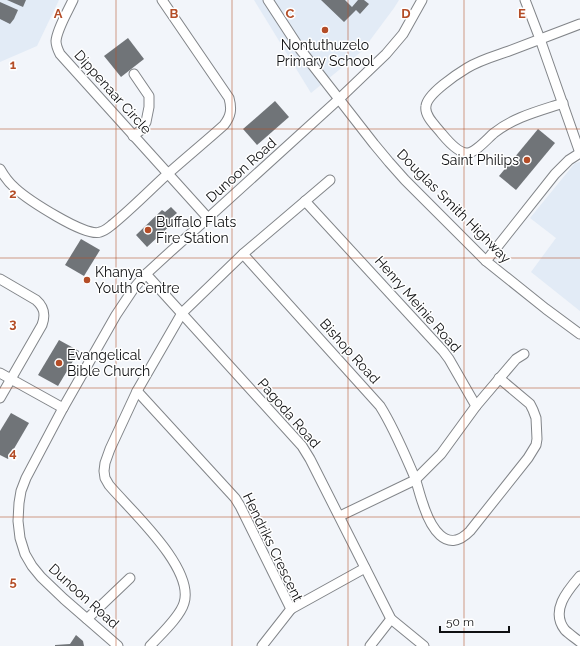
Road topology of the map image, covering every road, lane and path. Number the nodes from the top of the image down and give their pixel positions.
1 (73, 0) edge
2 (162, 0) edge
3 (268, 0) edge
4 (422, 0) edge
5 (525, 0) edge
6 (580, 24) edge
7 (540, 39) junction
8 (134, 74) dead end
9 (339, 99) junction
10 (563, 103) junction
11 (133, 136) junction
12 (580, 153) edge
13 (0, 169) edge
14 (168, 174) junction
15 (330, 180) dead end
16 (305, 201) junction
17 (208, 218) junction
18 (243, 254) junction
19 (486, 261) junction
20 (146, 274) junction
21 (0, 279) edge
22 (182, 313) junction
23 (580, 334) edge
24 (524, 354) dead end
25 (0, 373) edge
26 (499, 378) junction
27 (11, 379) junction
28 (137, 391) junction
29 (0, 398) edge
30 (476, 406) junction
31 (63, 408) junction
32 (415, 480) junction
33 (340, 516) junction
34 (365, 568) junction
35 (580, 576) edge
36 (130, 578) dead end
37 (291, 609) junction
38 (87, 618) junction
39 (391, 619) junction
40 (580, 642) edge
41 (118, 646) edge
42 (150, 646) edge
43 (262, 646) edge
44 (370, 646) edge
45 (424, 646) edge

1 - 11 street, Dippenaar Circle
2 - 14 street
3 - 9 street, Douglas Smith Highway
4 - 9 street, Dunoon Road
5 - 7 street
6 - 7 street
7 - 10 street
7 - 10 street
8 - 11 street
9 - 17 street, Dunoon Road
9 - 19 street, Douglas Smith Highway
10 - 12 street
11 - 14 street, Dippenaar Circle
12 - 19 street
13 - 14 street
14 - 17 street, Dippenaar Circle
15 - 16 street
16 - 18 street
16 - 30 street, Henry Meinie Road
17 - 20 street, Dunoon Road
18 - 22 street
18 - 32 street, Bishop Road
19 - 23 street, Douglas Smith Highway
20 - 22 street, Pagoda Road
20 - 31 street, Dunoon Road
21 - 27 street
22 - 28 street
22 - 33 street, Pagoda Road
24 - 26 street
25 - 27 street
26 - 30 street
26 - 32 street, Bishop Road
27 - 29 street
27 - 31 street
28 - 37 street, Hendriks Crescent
28 - 42 street
30 - 32 street
31 - 38 street, Dunoon Road
32 - 33 street
33 - 34 street, Pagoda Road
34 - 37 street
34 - 39 street, Pagoda Road
35 - 40 street
36 - 38 street
37 - 43 street, Hendriks Crescent
38 - 41 street, Dunoon Road
39 - 44 street
39 - 45 street, Pagoda Road

